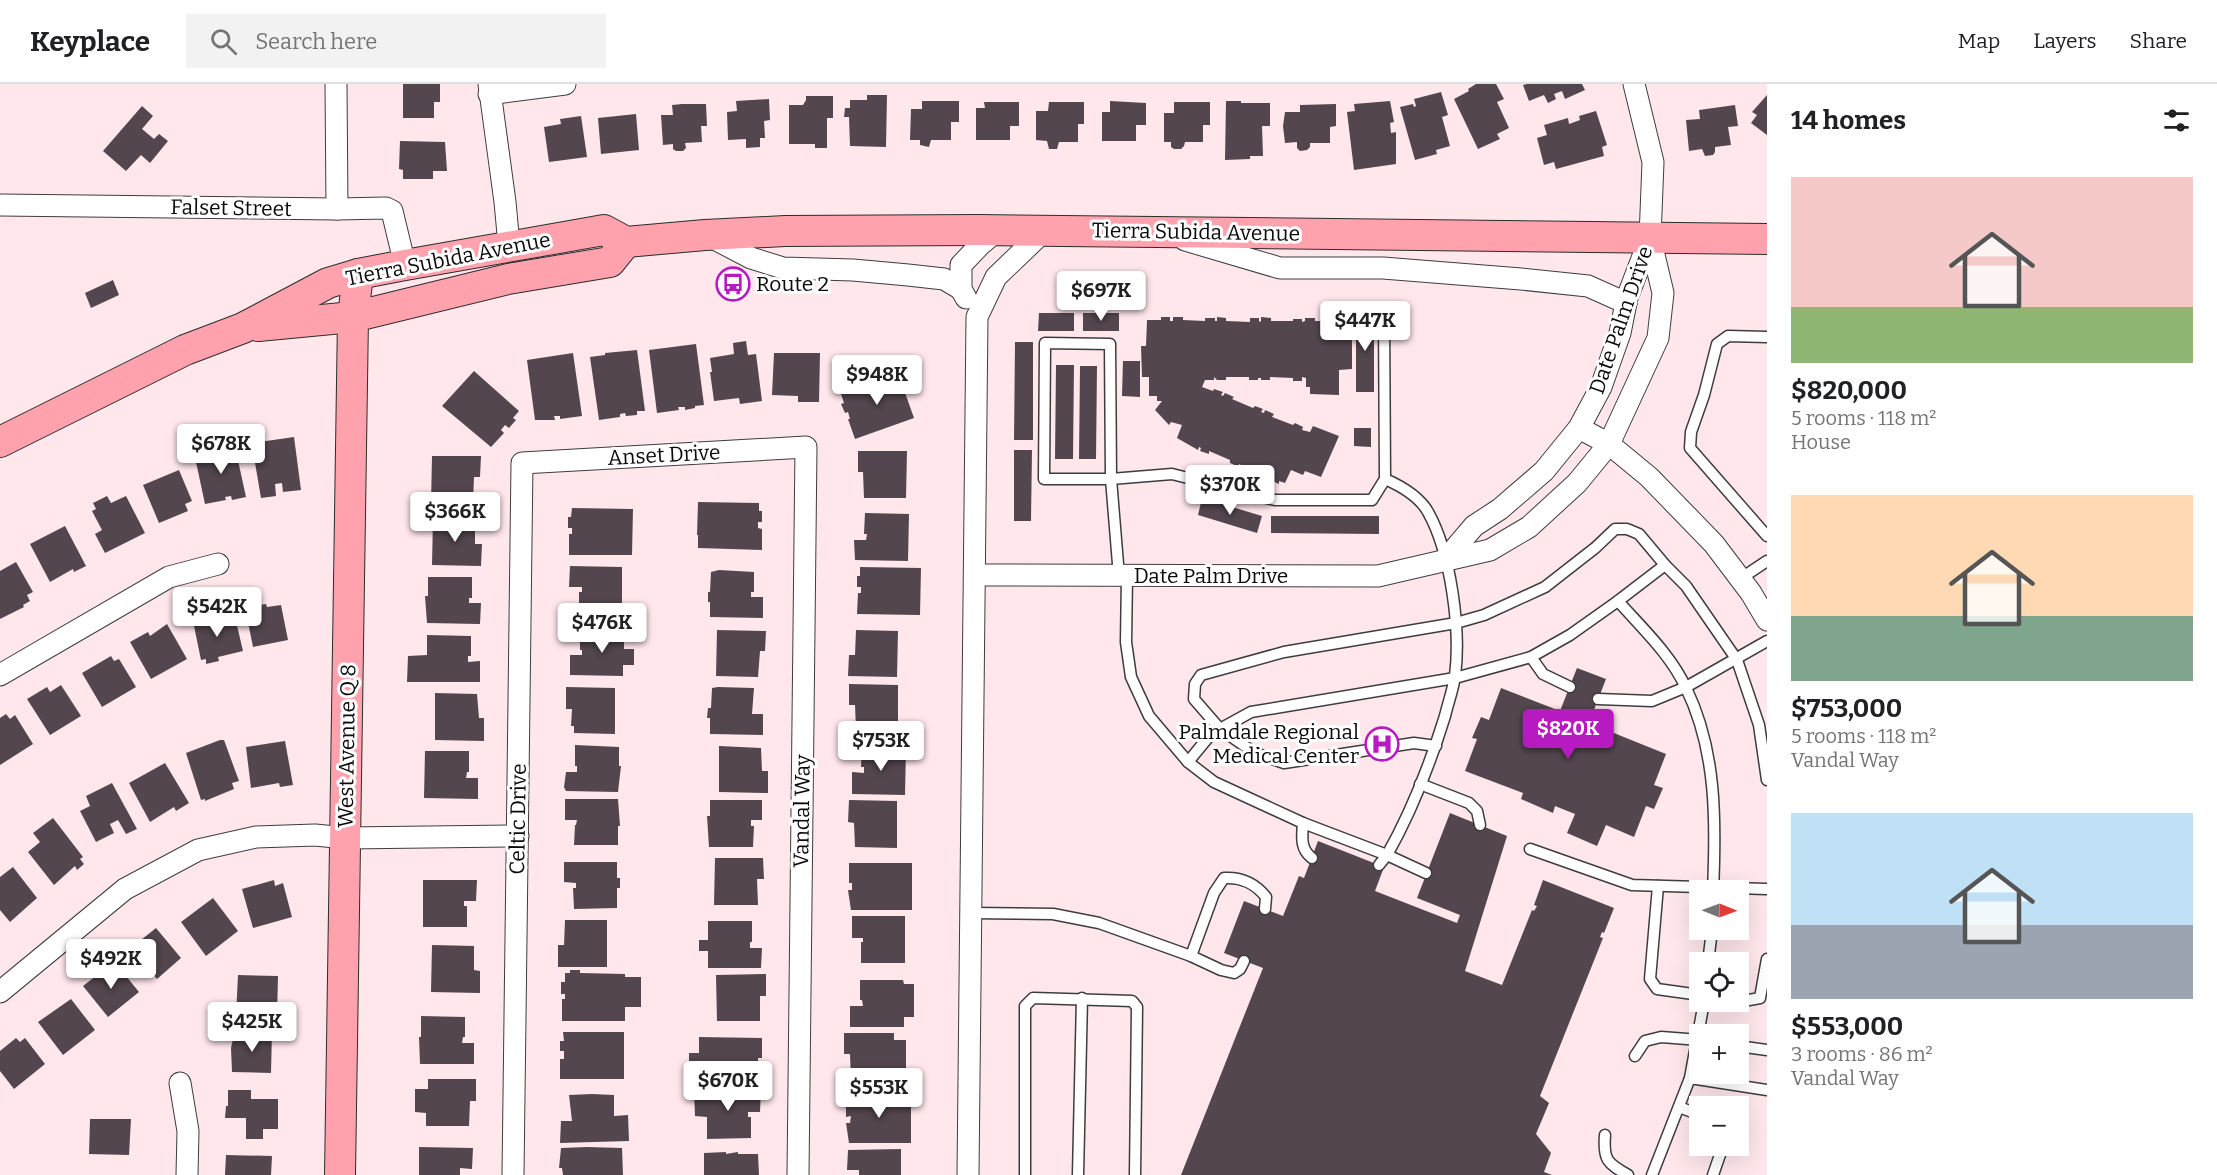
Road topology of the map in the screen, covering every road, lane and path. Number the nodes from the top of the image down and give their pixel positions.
1 (336, 84) edge
2 (565, 84) edge
3 (1636, 85) edge
4 (489, 89) edge
5 (0, 205) edge
6 (337, 209) junction
7 (998, 230) junction
8 (1044, 231) junction
9 (1159, 232) junction
10 (705, 235) junction
11 (1650, 238) junction
12 (1767, 239) edge
13 (626, 242) junction
14 (509, 245) junction
15 (405, 265) junction
16 (358, 274) junction
17 (961, 289) junction
18 (1626, 303) junction
19 (353, 317) junction
20 (977, 317) junction
21 (1384, 317) dead end
22 (243, 328) junction
23 (1767, 337) edge
24 (1579, 428) junction
25 (0, 442) edge
26 (1609, 444) junction
27 (806, 447) joint
28 (522, 463) joint
29 (1111, 479) junction
30 (1385, 479) junction
31 (1767, 536) edge
32 (1446, 559) junction
33 (1767, 561) edge
34 (218, 564) dead end
35 (1665, 565) junction
36 (975, 575) junction
37 (1123, 576) junction
38 (1740, 579) junction
39 (1618, 602) junction
40 (1767, 620) edge
41 (1456, 623) junction
42 (1767, 641) edge
43 (1531, 657) junction
44 (1737, 660) junction
45 (0, 675) edge
46 (1455, 678) junction
47 (1570, 687) dead end
48 (1686, 687) junction
49 (1598, 699) dead end
50 (1220, 729) junction
51 (1436, 746) junction
52 (1188, 762) junction
53 (1767, 780) edge
54 (1420, 784) junction
55 (1303, 823) junction
56 (1480, 825) dead end
57 (518, 836) junction
58 (346, 838) junction
59 (1530, 849) dead end
60 (1387, 855) junction
61 (1312, 858) dead end
62 (1379, 865) dead end
63 (1426, 873) dead end
64 (1713, 880) edge
65 (1658, 886) junction
66 (1689, 888) edge
67 (1749, 889) edge
68 (1767, 889) edge
69 (1265, 909) dead end
70 (970, 913) junction
71 (1191, 956) junction
72 (1767, 959) edge
73 (1244, 961) dead end
74 (0, 992) edge
75 (1689, 993) edge
76 (1082, 998) junction
77 (1749, 1000) edge
78 (1689, 1039) edge
79 (1749, 1048) edge
80 (1767, 1050) edge
81 (1635, 1056) dead end
82 (1689, 1081) edge
83 (180, 1083) dead end
84 (1728, 1084) edge
85 (1767, 1090) edge
86 (1679, 1107) junction
87 (1689, 1110) edge
88 (1605, 1135) dead end
89 (1720, 1156) edge
90 (187, 1175) edge
91 (340, 1175) edge
92 (513, 1175) edge
93 (798, 1175) edge
94 (968, 1175) edge
95 (1025, 1175) edge
96 (1078, 1175) edge
97 (1134, 1175) edge
98 (1628, 1175) edge
99 (1652, 1175) edge
100 (1713, 1175) edge

1 - 6 street
2 - 4 street
3 - 11 street, Date Palm Drive
4 - 14 street
5 - 6 street, Falset Street
6 - 15 street, Falset Street
7 - 8 main road, Tierra Subida Avenue
7 - 10 main road, Tierra Subida Avenue
7 - 17 street
8 - 9 main road, Tierra Subida Avenue
8 - 20 street
9 - 11 main road, Tierra Subida Avenue
9 - 18 street
10 - 13 main road, Tierra Subida Avenue
10 - 17 street
11 - 12 main road, Tierra Subida Avenue
11 - 18 street, Date Palm Drive
11 - 26 street, Date Palm Drive
13 - 14 main road, Tierra Subida Avenue
13 - 19 main road, Tierra Subida Avenue
14 - 15 main road, Tierra Subida Avenue
15 - 16 main road, Tierra Subida Avenue
16 - 19 main road, West Avenue Q 8
16 - 22 main road, Tierra Subida Avenue
17 - 20 street
18 - 24 street, Date Palm Drive
19 - 22 main road, Tierra Subida Avenue
19 - 58 main road, West Avenue Q 8
20 - 36 street
21 - 30 lane
22 - 25 main road, Tierra Subida Avenue
23 - 31 lane
24 - 26 street
24 - 32 street, Date Palm Drive
26 - 32 street, Date Palm Drive
26 - 38 street
27 - 28 street, Anset Drive
27 - 93 street, Vandal Way
28 - 57 street, Celtic Drive
29 - 29 lane
29 - 30 lane
29 - 37 lane
30 - 32 lane
32 - 37 street, Date Palm Drive
32 - 41 lane
33 - 38 lane
34 - 45 street
35 - 39 lane
35 - 41 lane
35 - 44 lane
36 - 37 street, Date Palm Drive
36 - 70 street
37 - 52 lane
38 - 40 street
39 - 43 lane
39 - 48 lane
41 - 46 lane
41 - 50 lane
42 - 44 lane
43 - 46 lane
43 - 47 lane
44 - 48 lane
44 - 53 lane
46 - 50 lane
46 - 51 lane
48 - 49 lane
48 - 64 lane
50 - 51 lane
50 - 52 lane
51 - 54 lane
52 - 55 lane
54 - 56 lane
54 - 60 lane
55 - 60 lane
55 - 61 lane
57 - 58 street
57 - 92 street, Celtic Drive
58 - 74 street
58 - 91 main road, West Avenue Q 8
59 - 65 lane
60 - 62 lane
60 - 63 lane
65 - 66 lane
65 - 75 lane
67 - 68 lane
69 - 71 lane
70 - 71 lane
70 - 94 street
71 - 73 lane
72 - 77 lane
76 - 95 lane
76 - 96 lane
76 - 97 lane
78 - 81 lane
79 - 80 lane
82 - 86 lane
83 - 90 street
84 - 85 lane
86 - 87 lane
86 - 99 lane
88 - 98 lane
89 - 100 lane

